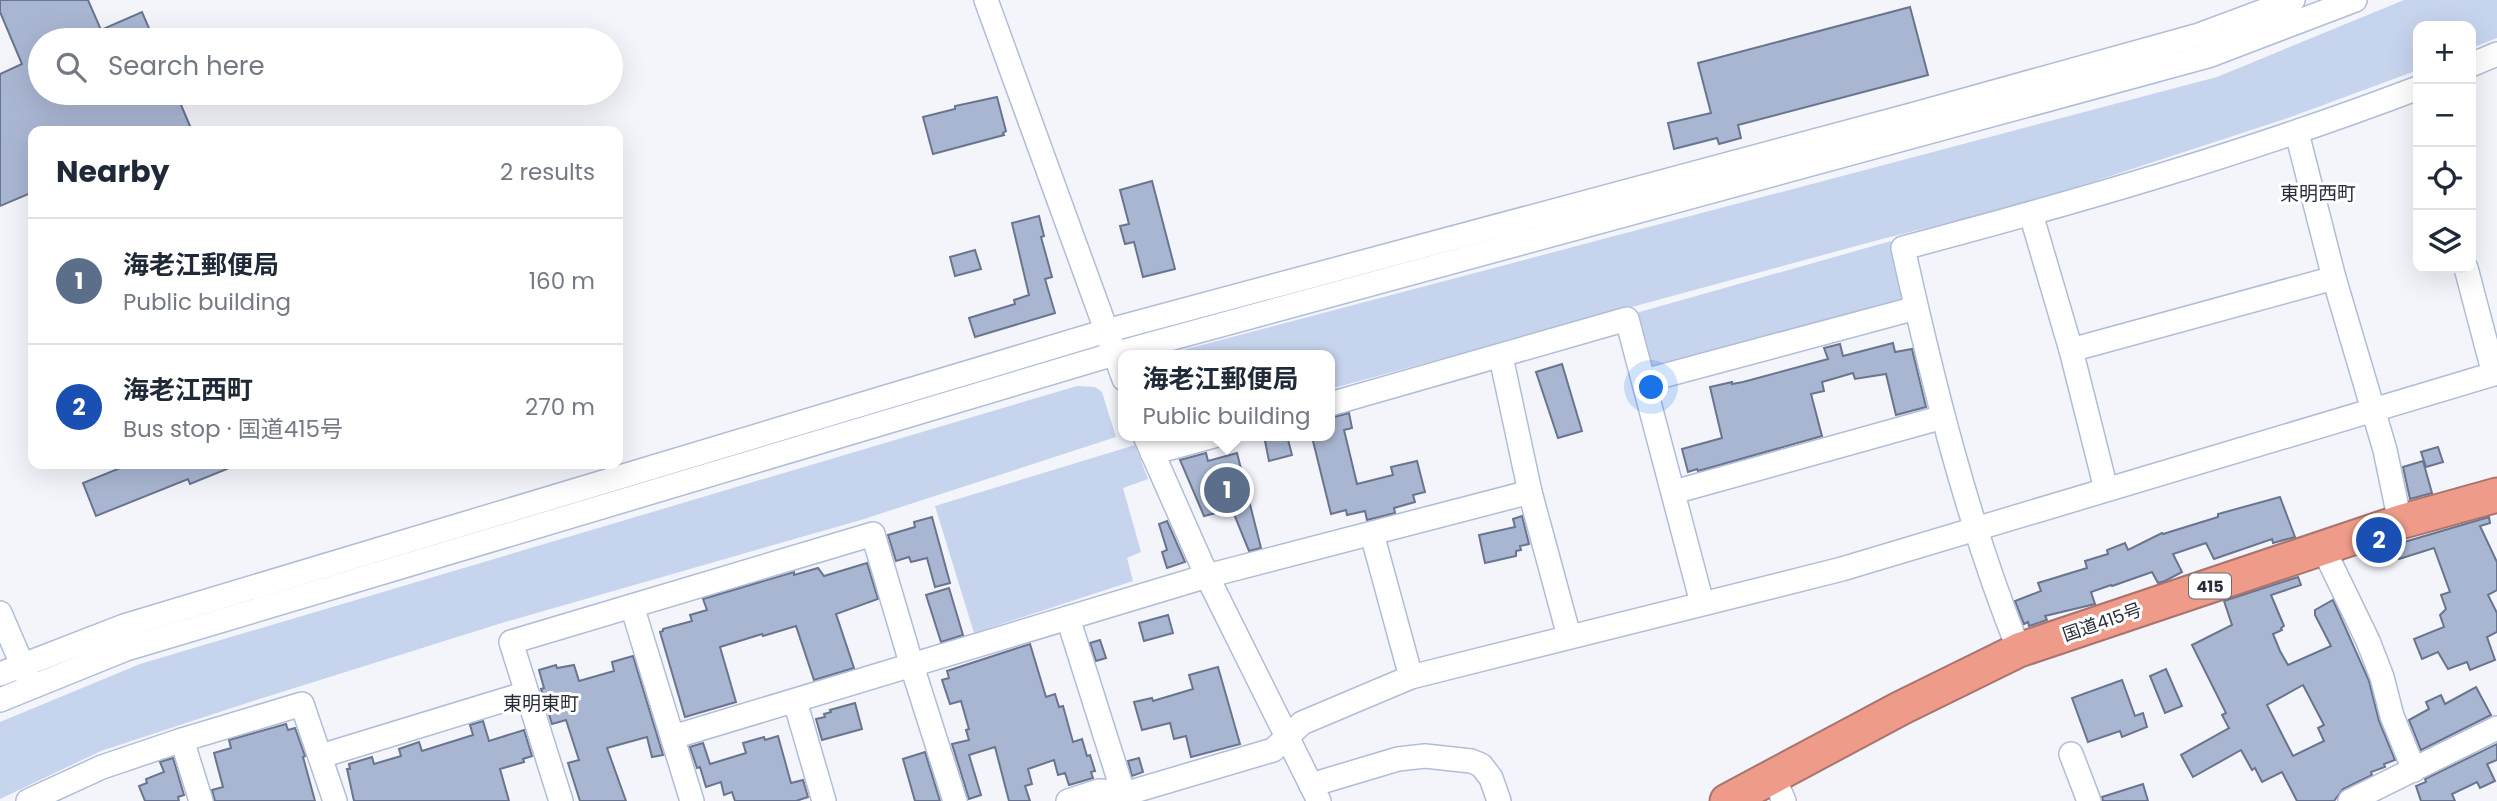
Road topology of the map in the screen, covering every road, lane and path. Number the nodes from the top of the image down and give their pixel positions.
1 (986, 0) edge
2 (2293, 0) edge
3 (2355, 0) edge
4 (2497, 54) edge
5 (2476, 63) edge
6 (2413, 91) edge
7 (2297, 133) junction
8 (2032, 214) junction
9 (2467, 273) edge
10 (2334, 278) junction
11 (1916, 308) junction
12 (1106, 331) junction
13 (1129, 350) edge
14 (2071, 350) junction
15 (1118, 353) edge
16 (1114, 354) junction
17 (1501, 356) junction
18 (1118, 364) edge
19 (2496, 373) edge
20 (1644, 381) junction
21 (1335, 403) edge
22 (1943, 417) junction
23 (2375, 419) junction
24 (1173, 441) edge
25 (1148, 444) edge
26 (2106, 489) junction
27 (1531, 492) junction
28 (1674, 492) junction
29 (2497, 495) edge
30 (2400, 522) junction
31 (1372, 534) junction
32 (1980, 538) junction
33 (2323, 548) junction
34 (1207, 576) junction
35 (1702, 603) junction
36 (632, 606) junction
37 (0, 613) edge
38 (1068, 618) junction
39 (1569, 636) junction
40 (2019, 650) junction
41 (21, 664) junction
42 (912, 666) junction
43 (0, 674) edge
44 (1411, 677) junction
45 (30, 685) junction
46 (527, 693) junction
47 (0, 699) edge
48 (795, 701) junction
49 (2497, 728) edge
50 (673, 737) junction
51 (1288, 738) junction
52 (182, 740) junction
53 (2071, 754) dead end
54 (321, 756) junction
55 (2414, 769) junction
56 (1778, 789) edge
57 (1123, 792) junction
58 (1315, 793) edge
59 (28, 801) edge
60 (201, 801) edge
61 (335, 801) edge
62 (561, 801) edge
63 (692, 801) edge
64 (824, 801) edge
65 (955, 801) edge
66 (1068, 801) edge
67 (1499, 801) edge
68 (1727, 801) edge
69 (2089, 801) edge
70 (2350, 801) edge

1 - 12 street
2 - 12 street
3 - 13 street
4 - 5 street
6 - 7 street
7 - 8 street
7 - 10 street
8 - 11 street
8 - 14 street
9 - 19 street
10 - 14 street
10 - 23 street
11 - 20 street
11 - 22 street
12 - 16 street
12 - 41 street
14 - 26 street
15 - 16 street
16 - 18 street
16 - 45 street
17 - 20 street
17 - 21 street
17 - 27 street
19 - 23 street
20 - 28 street
22 - 28 street
22 - 32 street
23 - 26 street
23 - 30 street
24 - 25 street
25 - 34 street
26 - 32 street
27 - 31 street
27 - 39 street
28 - 35 street
29 - 30 highway, 国道415号 / 415
30 - 33 highway, 国道415号 / 415
31 - 34 street
31 - 44 street
32 - 35 street
32 - 40 street
33 - 40 highway, 国道415号 / 415
33 - 55 street
34 - 38 street
34 - 51 street
35 - 39 street
36 - 42 street
36 - 46 street
36 - 50 street
37 - 41 street
38 - 42 street
38 - 57 street
39 - 44 street
40 - 56 highway, 国道415号 / 415
41 - 43 street
41 - 45 street
42 - 48 street
42 - 65 street
44 - 51 street
45 - 47 street
46 - 54 street
46 - 62 street
48 - 50 street
48 - 64 street
49 - 55 street
50 - 63 street
51 - 57 street
51 - 58 street
52 - 54 street
52 - 59 street
52 - 60 street
53 - 69 street
54 - 61 street
55 - 70 street
56 - 68 highway, 国道415号 / 415
57 - 66 street
58 - 67 street

